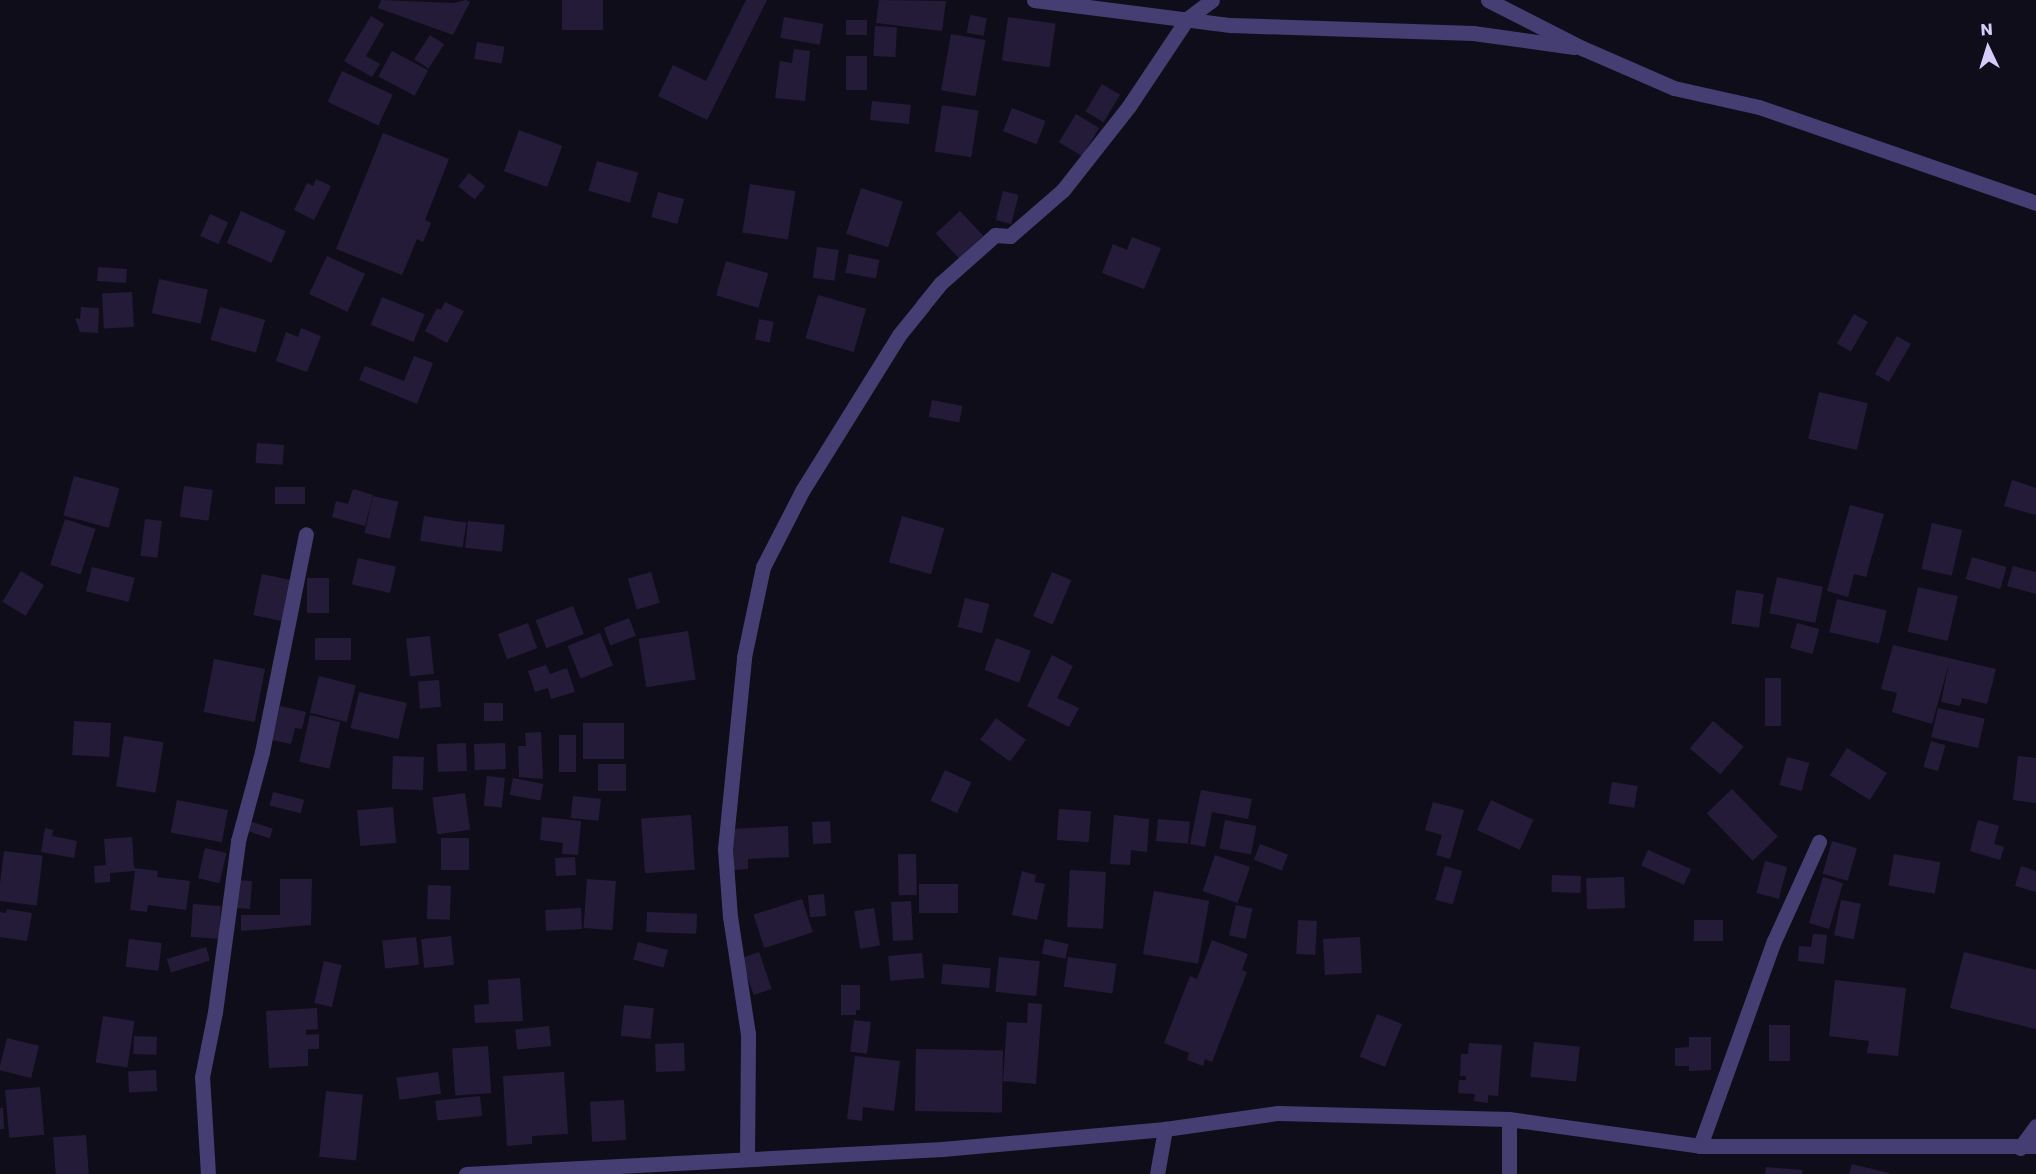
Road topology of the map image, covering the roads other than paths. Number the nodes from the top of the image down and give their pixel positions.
1 (1034, 0) edge
2 (1212, 0) edge
3 (1488, 0) edge
4 (1187, 19) junction
5 (1582, 48) junction
6 (2036, 202) edge
7 (306, 534) dead end
8 (1819, 842) dead end
9 (1509, 1119) junction
10 (2036, 1126) edge
11 (1165, 1129) junction
12 (1700, 1146) junction
13 (2036, 1146) edge
14 (2020, 1148) junction
15 (747, 1158) junction
16 (560, 1173) edge
17 (208, 1174) edge
18 (466, 1174) edge
19 (1157, 1174) edge
20 (1509, 1174) edge

1 - 4 street
2 - 4 street
3 - 5 street
4 - 5 street
4 - 15 street
5 - 6 street
7 - 17 street
8 - 12 street
9 - 11 street
9 - 12 street
9 - 20 street
10 - 14 street
11 - 15 street
11 - 19 street
12 - 14 street
13 - 14 street
15 - 16 street
16 - 18 street

